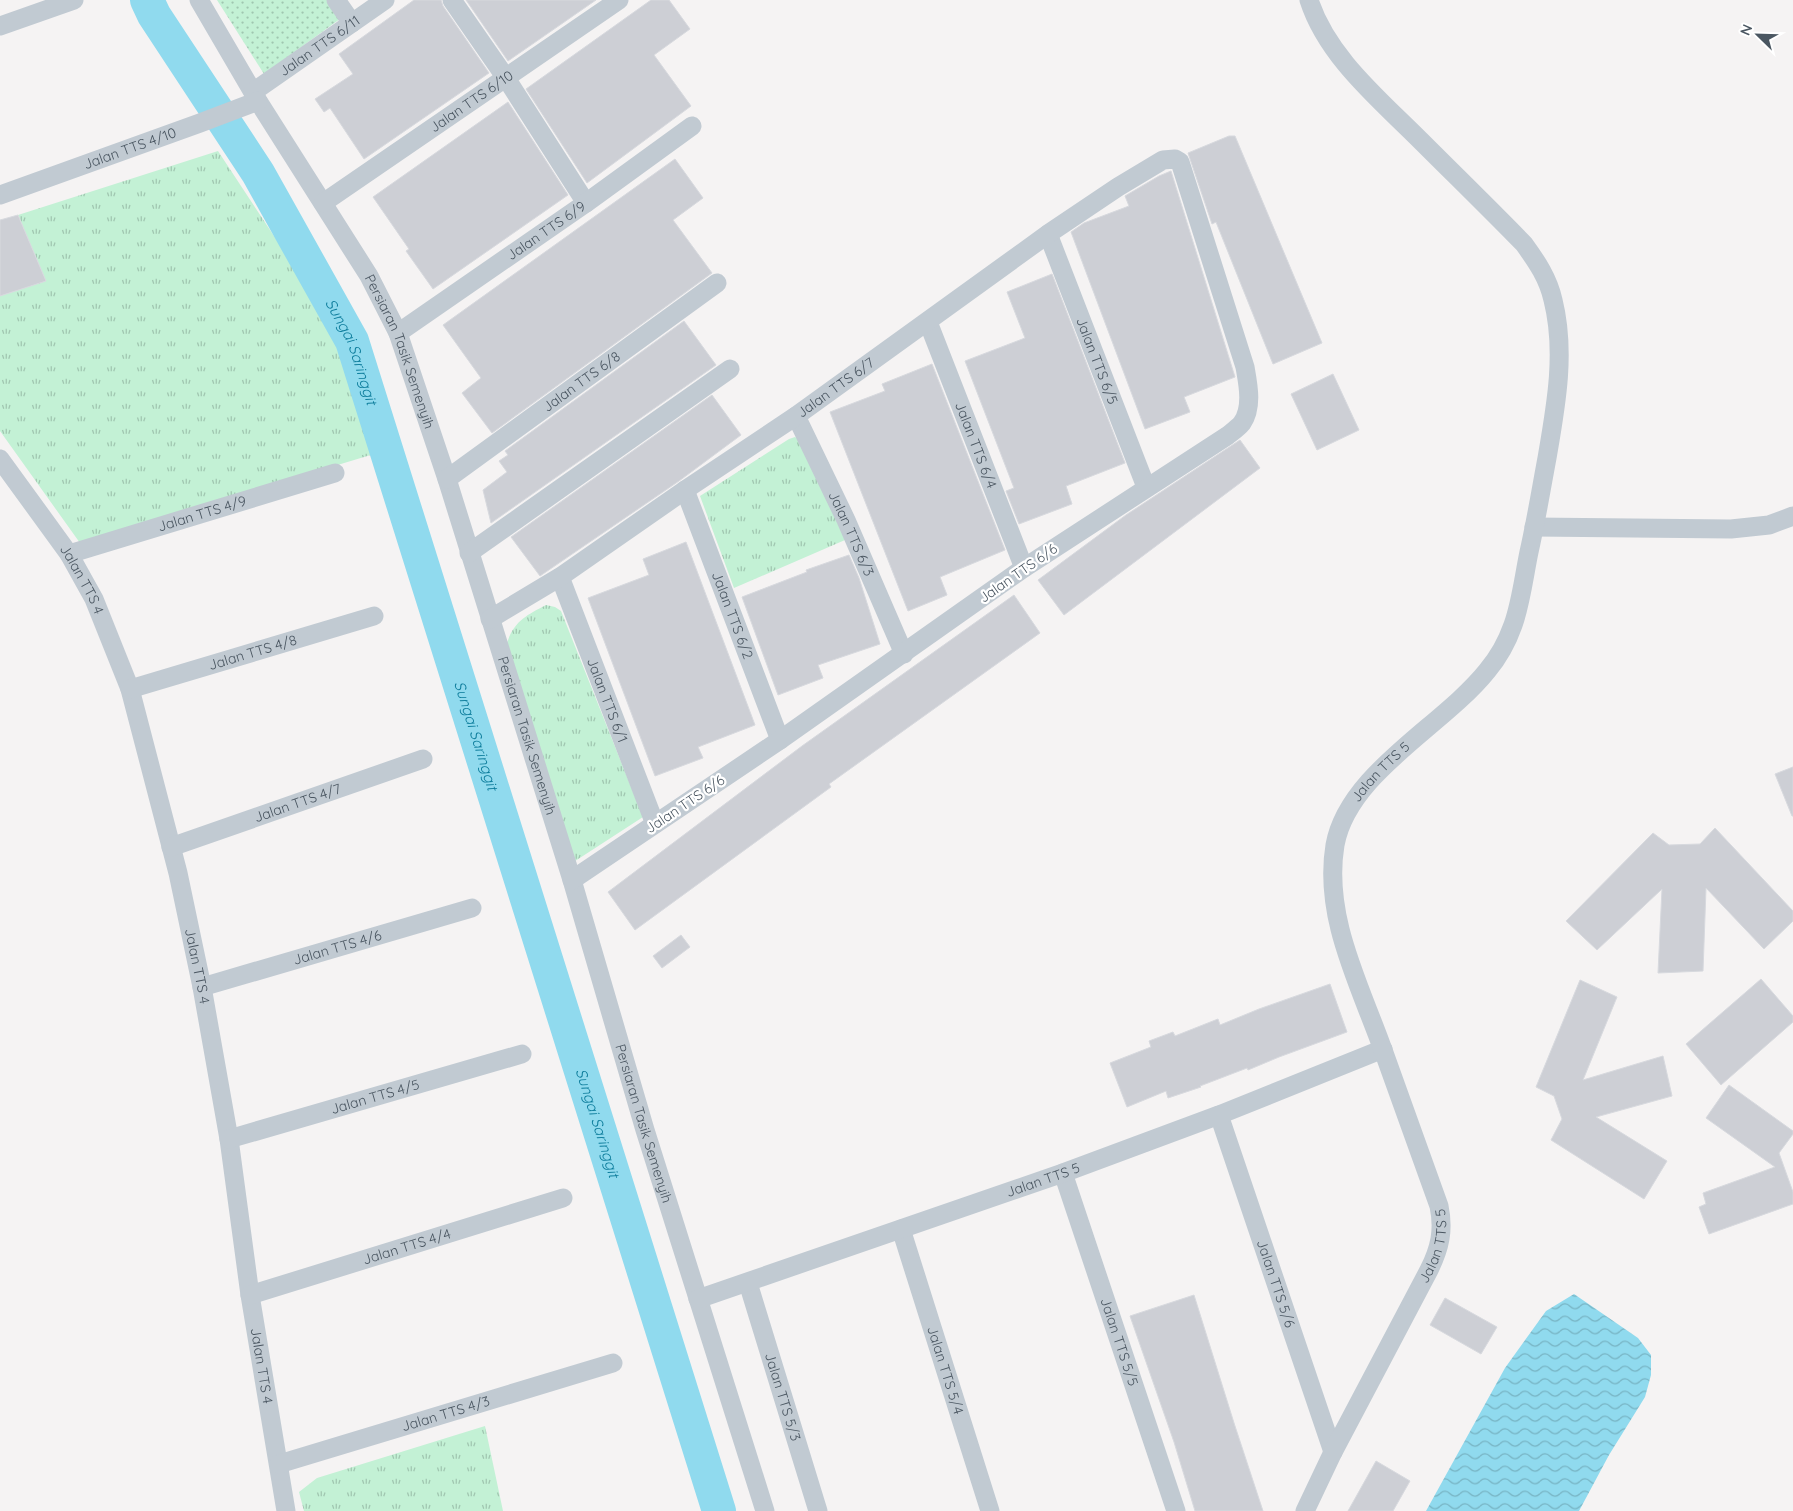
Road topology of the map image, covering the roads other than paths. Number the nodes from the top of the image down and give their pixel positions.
1 (74, 0) edge
2 (199, 0) edge
3 (336, 0) edge
4 (386, 0) edge
5 (452, 0) edge
6 (619, 0) edge
7 (1309, 0) edge
8 (352, 23) junction
9 (0, 26) edge
10 (506, 78) junction
11 (256, 96) junction
12 (692, 126) dead end
13 (1180, 162) joint
14 (0, 195) edge
15 (586, 202) junction
16 (323, 203) junction
17 (1048, 234) junction
18 (717, 283) dead end
19 (928, 322) junction
20 (398, 333) junction
21 (730, 369) dead end
22 (796, 416) junction
23 (0, 459) edge
24 (335, 473) dead end
25 (447, 479) junction
26 (1146, 487) junction
27 (685, 490) junction
28 (1793, 516) edge
29 (1534, 528) junction
30 (469, 553) junction
31 (69, 554) junction
32 (1024, 568) junction
33 (560, 577) junction
34 (374, 616) dead end
35 (490, 618) junction
36 (904, 654) junction
37 (130, 689) junction
38 (780, 740) junction
39 (423, 759) dead end
40 (655, 824) junction
41 (171, 847) junction
42 (572, 880) junction
43 (472, 908) dead end
44 (202, 987) junction
45 (1383, 1049) junction
46 (522, 1054) dead end
47 (1219, 1115) junction
48 (229, 1140) junction
49 (1063, 1173) junction
50 (563, 1198) dead end
51 (901, 1229) junction
52 (748, 1283) junction
53 (250, 1295) junction
54 (698, 1299) junction
55 (613, 1363) dead end
56 (1333, 1452) junction
57 (279, 1464) junction
58 (286, 1511) edge
59 (765, 1511) edge
60 (818, 1511) edge
61 (990, 1511) edge
62 (1176, 1511) edge
63 (1305, 1511) edge

1 - 9 street
2 - 11 street, Persiaran Tasik Semenyih
3 - 8 street
4 - 8 street, Jalan TTS 6/11
5 - 10 street
6 - 10 street, Jalan TTS 6/10
7 - 29 street, Jalan TTS 5
8 - 11 street, Jalan TTS 6/11
10 - 15 street
10 - 16 street, Jalan TTS 6/10
11 - 14 street, Jalan TTS 4/10
11 - 16 street, Persiaran Tasik Semenyih
12 - 15 street, Jalan TTS 6/9
13 - 17 street, Jalan TTS 6/7
13 - 26 street, Jalan TTS 6/6
15 - 20 street, Jalan TTS 6/9
16 - 20 street, Persiaran Tasik Semenyih
17 - 19 street, Jalan TTS 6/7
17 - 26 street, Jalan TTS 6/5
18 - 25 street, Jalan TTS 6/8
19 - 22 street, Jalan TTS 6/7
19 - 32 street, Jalan TTS 6/4
20 - 25 street, Persiaran Tasik Semenyih
21 - 30 street
22 - 27 street, Jalan TTS 6/7
22 - 36 street, Jalan TTS 6/3
23 - 31 street, Jalan TTS 4
24 - 31 street, Jalan TTS 4/9
25 - 30 street, Persiaran Tasik Semenyih
26 - 32 street, Jalan TTS 6/6
27 - 33 street, Jalan TTS 6/7
27 - 38 street, Jalan TTS 6/2
28 - 29 street
29 - 45 street, Jalan TTS 5
30 - 35 street, Persiaran Tasik Semenyih
31 - 37 street, Jalan TTS 4
32 - 36 street, Jalan TTS 6/6
33 - 35 street, Jalan TTS 6/7
33 - 40 street, Jalan TTS 6/1
34 - 37 street, Jalan TTS 4/8
35 - 42 street, Persiaran Tasik Semenyih
36 - 38 street, Jalan TTS 6/6
37 - 41 street, Jalan TTS 4
38 - 40 street, Jalan TTS 6/6
39 - 41 street, Jalan TTS 4/7
40 - 42 street, Jalan TTS 6/6
41 - 44 street, Jalan TTS 4
42 - 54 street, Persiaran Tasik Semenyih
43 - 44 street, Jalan TTS 4/6
44 - 48 street, Jalan TTS 4
45 - 47 street, Jalan TTS 5
45 - 56 street, Jalan TTS 5
46 - 48 street, Jalan TTS 4/5
47 - 49 street, Jalan TTS 5
47 - 56 street, Jalan TTS 5/6
48 - 53 street, Jalan TTS 4
49 - 51 street, Jalan TTS 5
49 - 62 street, Jalan TTS 5/5
50 - 53 street, Jalan TTS 4/4
51 - 52 street, Jalan TTS 5
51 - 61 street, Jalan TTS 5/4
52 - 54 street, Jalan TTS 5
52 - 60 street, Jalan TTS 5/3
53 - 57 street, Jalan TTS 4
54 - 59 street, Persiaran Tasik Semenyih
55 - 57 street, Jalan TTS 4/3
56 - 63 street, Jalan TTS 5
57 - 58 street, Jalan TTS 4

